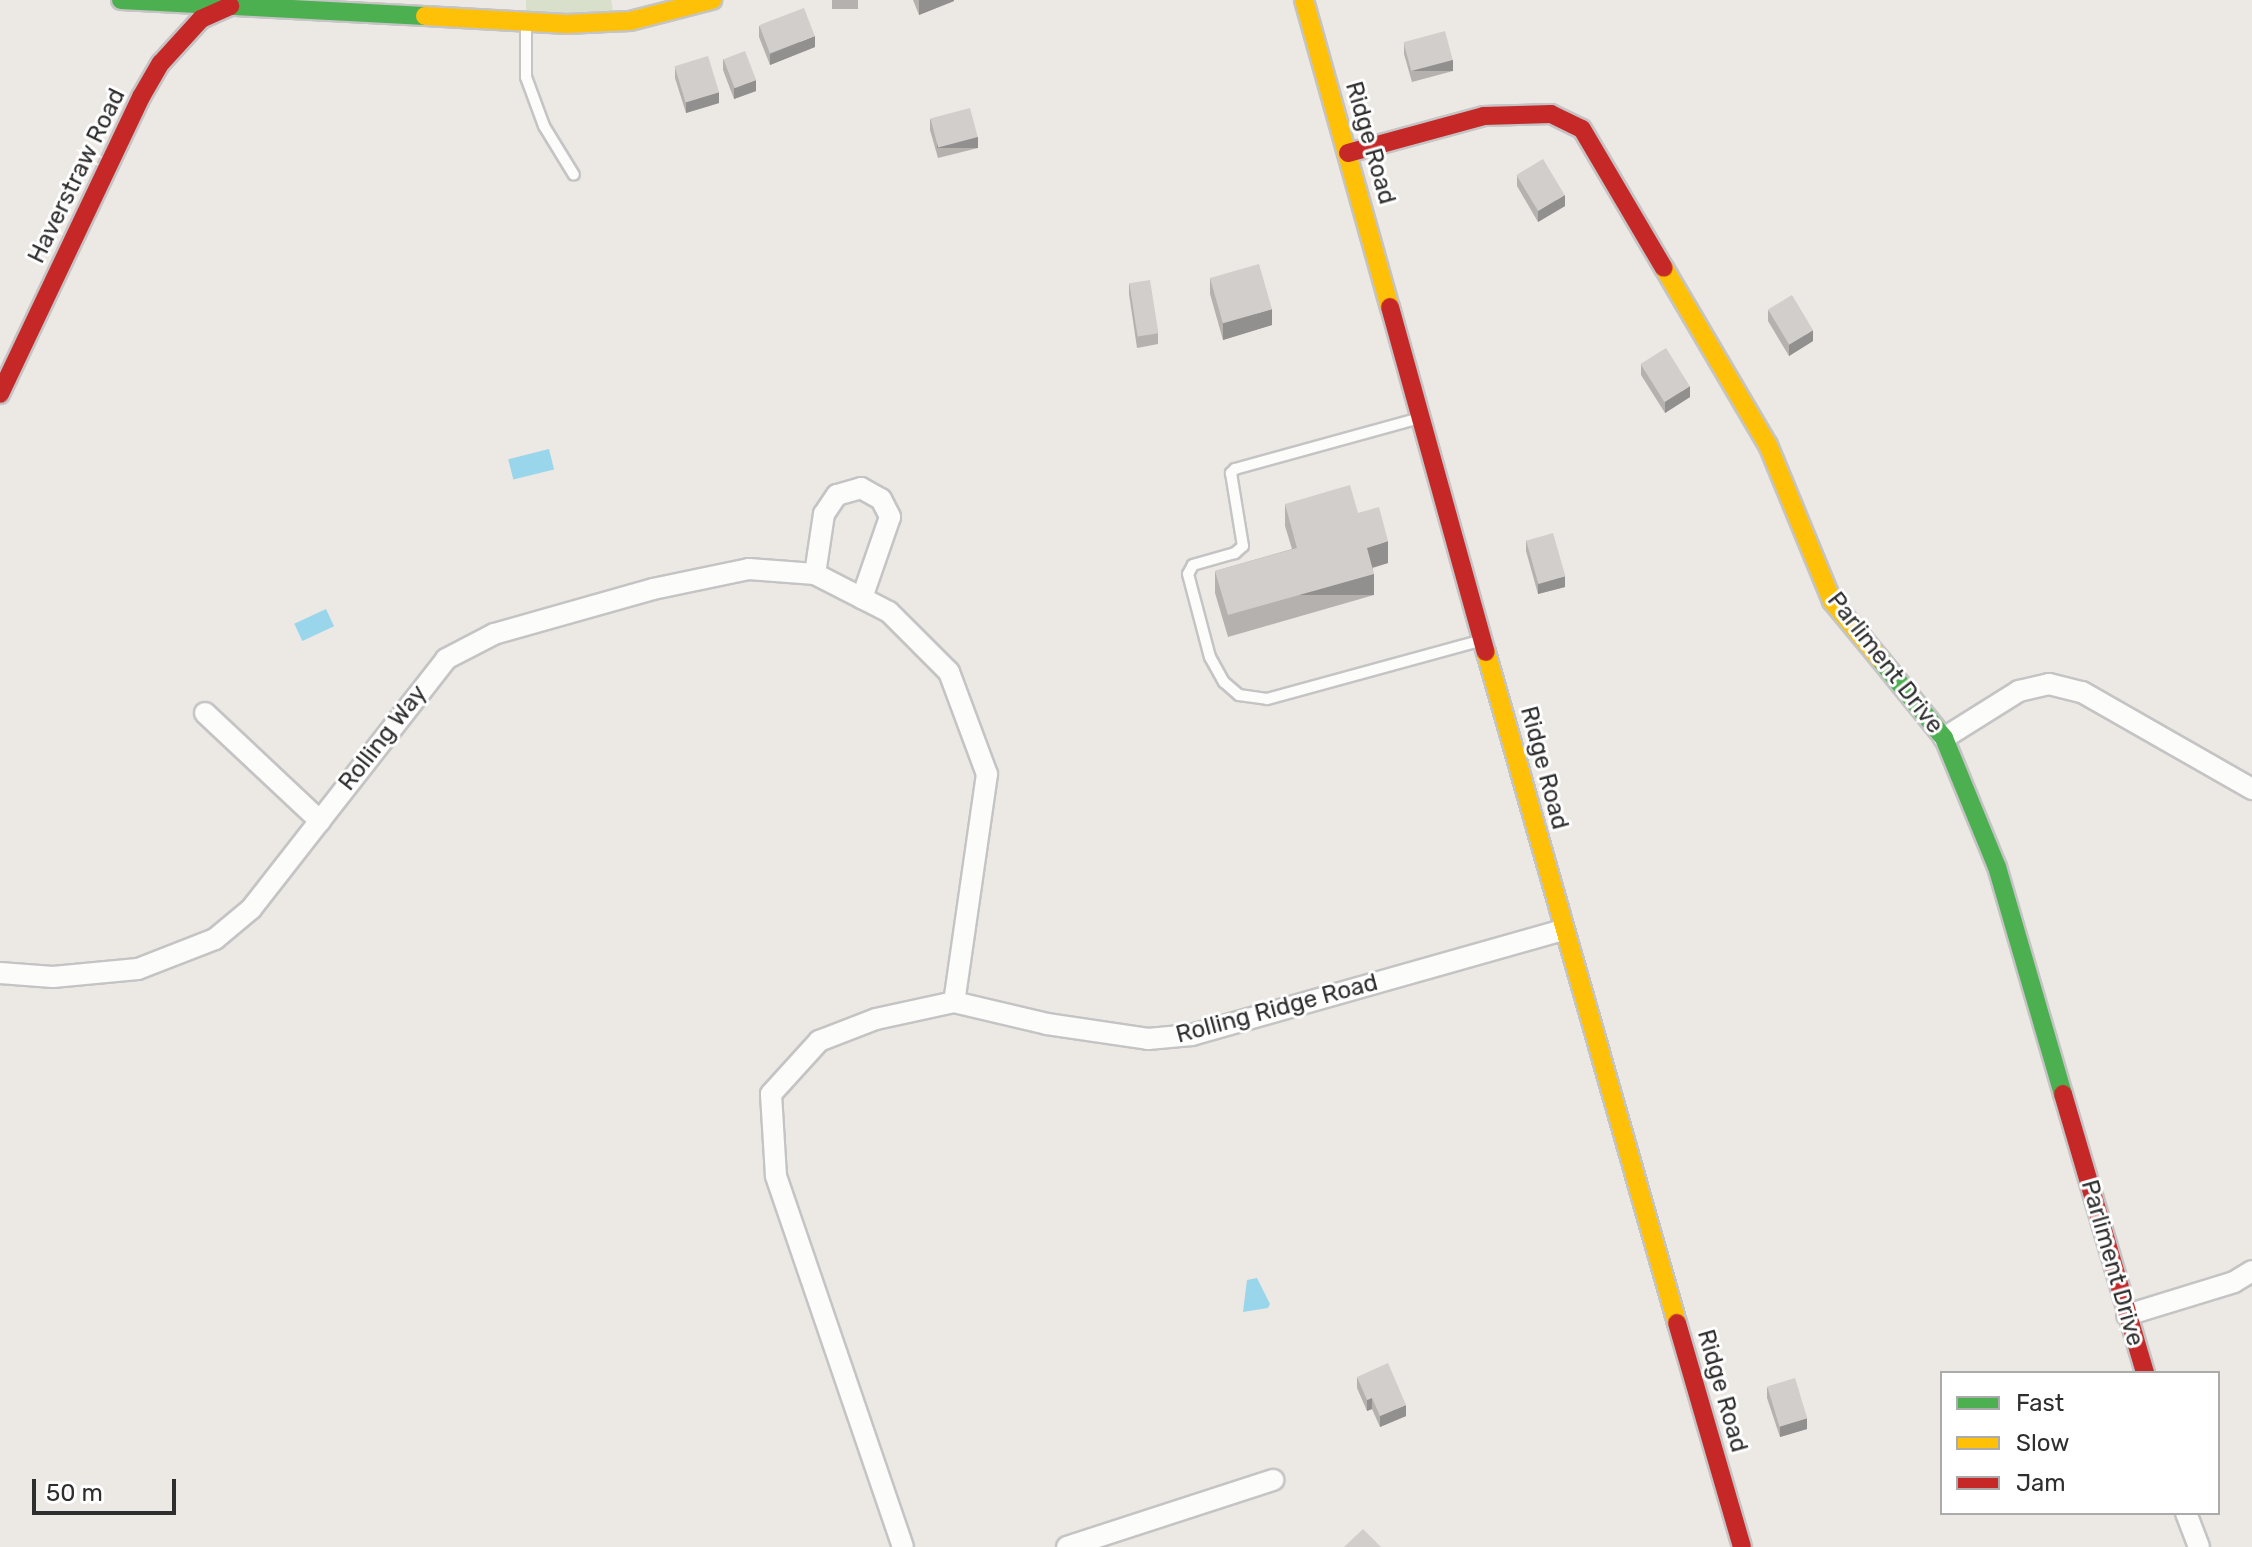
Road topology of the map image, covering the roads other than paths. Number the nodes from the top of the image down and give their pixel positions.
1 (121, 0) edge
2 (712, 0) edge
3 (1304, 0) edge
4 (229, 3) edge
5 (526, 22) junction
6 (1348, 153) junction
7 (574, 175) dead end
8 (0, 394) edge
9 (1422, 417) junction
10 (815, 574) junction
11 (862, 598) junction
12 (1484, 639) junction
13 (205, 713) dead end
14 (1944, 738) junction
15 (2252, 789) edge
16 (320, 821) junction
17 (1563, 930) junction
18 (0, 973) edge
19 (954, 1002) junction
20 (2252, 1271) edge
21 (2127, 1315) junction
22 (2144, 1371) edge
23 (1273, 1480) dead end
24 (2187, 1515) edge
25 (903, 1547) edge
26 (1067, 1547) edge
27 (1742, 1547) edge
28 (2199, 1547) edge

1 - 4 street
2 - 5 street
3 - 6 street, Ridge Road
4 - 5 street
4 - 8 street, Haverstraw Road
5 - 7 lane
6 - 9 street, Ridge Road
6 - 14 street, Parliment Drive
9 - 12 street, Ridge Road
9 - 12 lane
10 - 11 street, Rolling Way
10 - 11 street
10 - 16 street, Rolling Way
11 - 19 street, Rolling Way
12 - 17 street, Ridge Road
13 - 16 street
14 - 15 street
14 - 21 street, Parliment Drive
16 - 18 street, Rolling Way
17 - 19 street, Rolling Ridge Road
17 - 27 street, Ridge Road
19 - 25 street, Rolling Ridge Road
20 - 21 street
21 - 22 street, Parliment Drive
23 - 26 street
24 - 28 street

